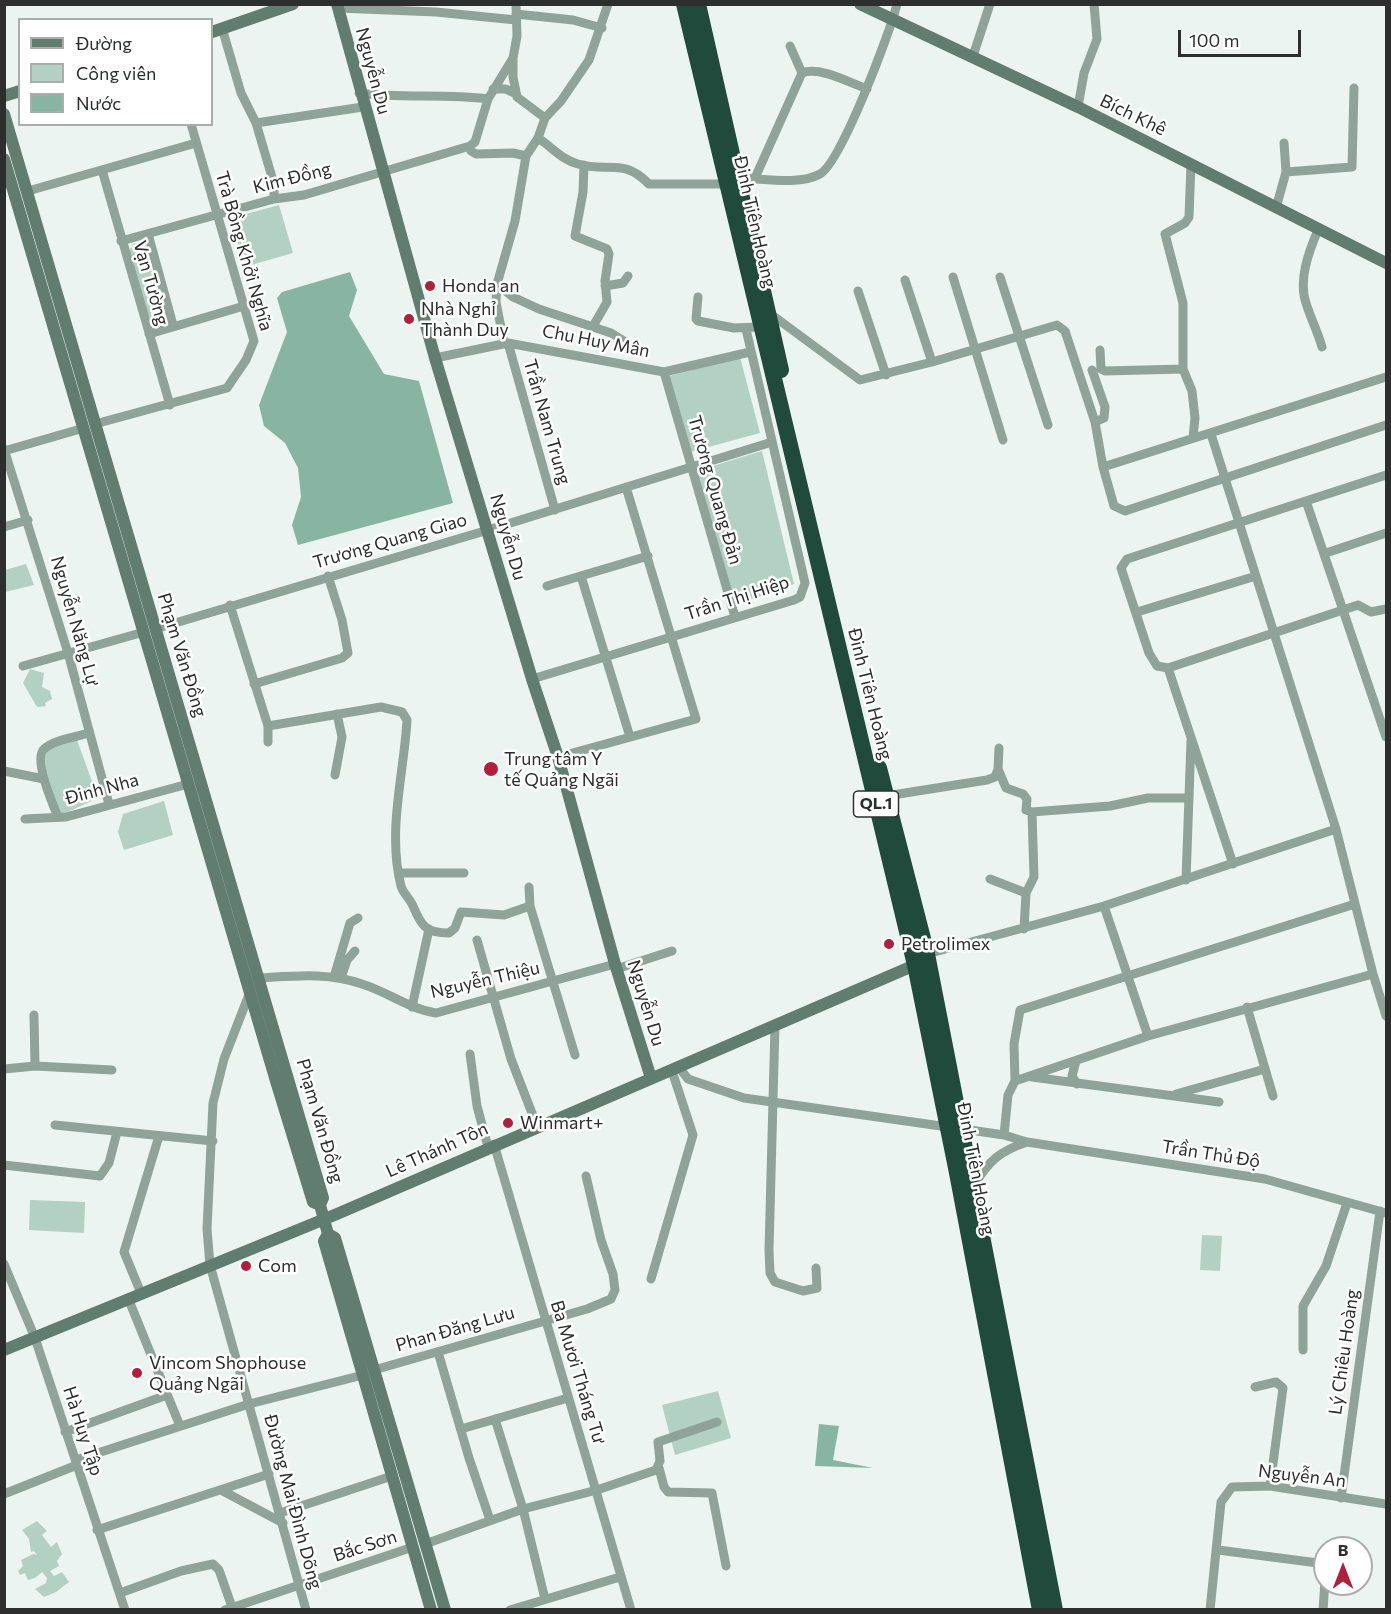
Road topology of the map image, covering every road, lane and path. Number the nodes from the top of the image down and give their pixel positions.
1 (293, 4) edge
2 (608, 4) edge
3 (684, 4) edge
4 (698, 4) edge
5 (860, 4) edge
6 (897, 4) edge
7 (990, 4) edge
8 (1094, 4) edge
9 (338, 6) edge
10 (516, 13) edge
11 (893, 21) junction
12 (602, 28) junction
13 (217, 30) edge
14 (790, 46) dead end
15 (973, 56) junction
16 (513, 58) junction
17 (802, 73) junction
18 (1354, 88) dead end
19 (493, 89) junction
20 (867, 89) junction
21 (359, 93) junction
22 (516, 94) junction
23 (488, 99) junction
24 (363, 107) junction
25 (1078, 108) junction
26 (4, 114) edge
27 (545, 118) junction
28 (256, 123) junction
29 (192, 126) edge
30 (538, 138) junction
31 (196, 143) junction
32 (1284, 143) dead end
33 (470, 146) junction
34 (526, 156) junction
35 (4, 159) edge
36 (1191, 164) junction
37 (584, 165) junction
38 (102, 170) junction
39 (381, 170) junction
40 (1286, 172) junction
41 (755, 178) junction
42 (732, 181) junction
43 (16, 194) edge
44 (274, 199) junction
45 (1276, 208) junction
46 (217, 214) junction
47 (1318, 230) junction
48 (148, 234) junction
49 (122, 241) junction
50 (1386, 263) edge
51 (628, 276) dead end
52 (953, 277) dead end
53 (1000, 277) dead end
54 (905, 280) dead end
55 (497, 284) junction
56 (605, 286) junction
57 (858, 291) dead end
58 (698, 297) dead end
59 (244, 306) junction
60 (768, 312) junction
61 (173, 325) junction
62 (592, 328) junction
63 (753, 328) junction
64 (149, 334) junction
65 (1020, 336) junction
66 (506, 343) junction
67 (632, 346) dead end
68 (1322, 347) dead end
69 (976, 349) junction
70 (1100, 350) dead end
71 (750, 352) junction
72 (435, 358) junction
73 (933, 362) junction
74 (1092, 369) dead end
75 (1183, 369) junction
76 (664, 372) junction
77 (886, 375) junction
78 (1386, 377) edge
79 (170, 405) junction
80 (1095, 422) junction
81 (1386, 425) edge
82 (89, 426) junction
83 (1048, 426) dead end
84 (1211, 434) junction
85 (1193, 438) junction
86 (1003, 440) dead end
87 (772, 442) junction
88 (5, 450) edge
89 (692, 467) junction
90 (1103, 467) junction
91 (1386, 475) edge
92 (1225, 477) junction
93 (626, 487) junction
94 (1306, 501) junction
95 (555, 510) junction
96 (28, 520) junction
97 (1239, 522) junction
98 (4, 527) edge
99 (488, 530) junction
100 (1386, 532) edge
101 (1326, 553) junction
102 (648, 556) junction
103 (328, 576) junction
104 (581, 576) junction
105 (1256, 576) junction
106 (547, 585) dead end
107 (230, 605) junction
108 (1386, 609) edge
109 (1343, 611) junction
110 (1137, 612) junction
111 (735, 617) junction
112 (150, 631) junction
113 (1273, 635) junction
114 (672, 638) junction
115 (68, 653) junction
116 (606, 655) junction
117 (23, 666) dead end
118 (1168, 668) junction
119 (532, 679) junction
120 (254, 684) junction
121 (337, 714) junction
122 (268, 726) junction
123 (89, 733) junction
124 (1191, 735) junction
125 (630, 737) junction
126 (1386, 737) edge
127 (268, 742) dead end
128 (999, 748) dead end
129 (558, 757) junction
130 (998, 769) junction
131 (4, 771) edge
132 (335, 775) dead end
133 (200, 778) junction
134 (44, 779) junction
135 (188, 784) junction
136 (886, 796) junction
137 (1188, 798) junction
138 (109, 804) junction
139 (1032, 812) junction
140 (58, 817) junction
141 (25, 819) dead end
142 (1336, 829) junction
143 (1233, 864) junction
144 (399, 873) junction
145 (464, 873) dead end
146 (990, 879) dead end
147 (1186, 880) junction
148 (529, 887) dead end
149 (1026, 893) junction
150 (1355, 903) junction
151 (530, 906) junction
152 (1104, 906) junction
153 (358, 918) dead end
154 (429, 929) junction
155 (1024, 929) junction
156 (238, 930) junction
157 (477, 940) dead end
158 (355, 951) dead end
159 (672, 951) dead end
160 (921, 960) junction
161 (616, 966) junction
162 (1372, 974) junction
163 (338, 977) junction
164 (1128, 977) junction
165 (260, 978) junction
166 (551, 982) junction
167 (250, 992) junction
168 (494, 997) junction
169 (412, 1007) junction
170 (1247, 1007) junction
171 (34, 1015) dead end
172 (1386, 1017) edge
173 (775, 1025) junction
174 (1148, 1036) junction
175 (471, 1054) dead end
176 (575, 1055) dead end
177 (1076, 1061) junction
178 (35, 1066) junction
179 (675, 1068) junction
180 (4, 1069) edge
181 (1265, 1069) junction
182 (112, 1070) dead end
183 (1030, 1076) junction
184 (651, 1078) junction
185 (282, 1079) junction
186 (1015, 1081) junction
187 (1077, 1084) junction
188 (1174, 1095) junction
189 (1273, 1096) dead end
190 (1219, 1102) dead end
191 (772, 1104) junction
192 (55, 1125) dead end
193 (537, 1126) junction
194 (955, 1128) junction
195 (117, 1132) junction
196 (1004, 1135) junction
197 (159, 1136) junction
198 (213, 1141) junction
199 (1027, 1142) junction
200 (491, 1146) junction
201 (4, 1165) edge
202 (586, 1176) dead end
203 (974, 1186) junction
204 (1347, 1203) junction
205 (1383, 1212) edge
206 (324, 1219) junction
207 (4, 1264) edge
208 (210, 1266) junction
209 (816, 1268) dead end
210 (651, 1279) dead end
211 (141, 1293) junction
212 (128, 1298) junction
213 (545, 1320) junction
214 (35, 1338) junction
215 (4, 1350) edge
216 (1303, 1350) dead end
217 (438, 1352) junction
218 (999, 1355) junction
219 (369, 1373) junction
220 (1255, 1387) dead end
221 (167, 1395) junction
222 (568, 1398) junction
223 (249, 1404) junction
224 (495, 1419) junction
225 (717, 1422) dead end
226 (180, 1426) junction
227 (461, 1429) junction
228 (65, 1432) junction
229 (76, 1463) junction
230 (659, 1468) junction
231 (404, 1471) junction
232 (269, 1474) junction
233 (392, 1476) junction
234 (1270, 1486) junction
235 (221, 1490) junction
236 (597, 1490) junction
237 (4, 1494) edge
238 (1341, 1498) junction
239 (1386, 1504) edge
240 (523, 1509) junction
241 (280, 1513) junction
242 (490, 1520) junction
243 (284, 1523) junction
244 (97, 1530) junction
245 (425, 1544) junction
246 (412, 1547) junction
247 (1218, 1550) junction
248 (1313, 1562) edge
249 (726, 1566) dead end
250 (620, 1577) junction
251 (299, 1585) junction
252 (120, 1593) junction
253 (545, 1599) junction
254 (228, 1608) edge
255 (125, 1610) edge
256 (306, 1610) edge
257 (431, 1610) edge
258 (445, 1610) edge
259 (510, 1610) edge
260 (630, 1610) edge
261 (1040, 1610) edge
262 (1055, 1610) edge
263 (1210, 1610) edge

1 - 13 street
2 - 12 street
3 - 42 highway, Đinh Tiên Hoàng / QL.1
4 - 42 highway, Đinh Tiên Hoàng / QL.1
5 - 11 street, Bích Khê
6 - 11 street
7 - 15 street
8 - 25 street
9 - 10 street
9 - 21 street, Nguyễn Du
10 - 12 street
10 - 16 street
11 - 15 street, Bích Khê
11 - 20 street
12 - 27 street
13 - 28 street
14 - 17 street
15 - 25 street, Bích Khê
16 - 19 street
16 - 22 street
17 - 20 street
17 - 41 street
18 - 40 street
19 - 22 street
19 - 23 street
20 - 41 street
21 - 23 street
21 - 24 street, Nguyễn Du
22 - 27 street
23 - 33 street
24 - 28 street
24 - 39 street, Nguyễn Du
25 - 36 street, Bích Khê
26 - 43 street, Phạm Văn Đồng
27 - 30 street
28 - 44 street
29 - 31 street, Trà Bồng Khởi Nghĩa
30 - 34 street
30 - 37 street
31 - 38 street
31 - 46 street, Trà Bồng Khởi Nghĩa
32 - 40 street
33 - 34 street
33 - 39 street, Kim Đồng
34 - 55 street, Trần Nam Trung
35 - 43 street, Phạm Văn Đồng
36 - 45 street, Bích Khê
36 - 75 street
37 - 42 street
37 - 56 street
38 - 43 street
38 - 49 street, Vạn Tường
39 - 44 street, Kim Đồng
39 - 72 street, Nguyễn Du
40 - 45 street
41 - 42 street
42 - 60 highway, Đinh Tiên Hoàng / QL.1
42 - 63 highway, Đinh Tiên Hoàng / QL.1
43 - 82 street, Phạm Văn Đồng
44 - 46 street, Kim Đồng
45 - 47 street, Bích Khê
46 - 48 street, Kim Đồng
46 - 59 street, Trà Bồng Khởi Nghĩa
47 - 50 street, Bích Khê
47 - 68 street
48 - 49 street, Kim Đồng
48 - 61 street
49 - 64 street, Vạn Tường
51 - 56 street
52 - 69 street
53 - 65 street
54 - 73 street
55 - 62 street
55 - 66 street, Trần Nam Trung
56 - 62 street
57 - 77 street
58 - 63 street
59 - 61 street
59 - 79 street, Trà Bồng Khởi Nghĩa
60 - 77 street
60 - 136 highway, Đinh Tiên Hoàng / QL.1
61 - 64 street
62 - 67 street
63 - 71 street, Trần Thị Hiệp
63 - 160 highway, Đinh Tiên Hoàng / QL.1
64 - 79 street, Vạn Tường
65 - 69 street
65 - 80 street
65 - 83 street
66 - 72 street, Chu Huy Mân
66 - 76 street, Chu Huy Mân
66 - 95 street, Trần Nam Trung
69 - 73 street
69 - 86 street
70 - 75 street
71 - 76 street, Chu Huy Mân
71 - 87 street, Trần Thị Hiệp
72 - 99 street, Nguyễn Du
73 - 77 street
74 - 80 street
75 - 85 street
76 - 89 street, Trương Quang Đản
78 - 84 street
79 - 82 street, Trà Bồng Khởi Nghĩa
80 - 90 street
81 - 92 street
82 - 88 street, Trà Bồng Khởi Nghĩa
82 - 112 street, Phạm Văn Đồng
84 - 85 street
84 - 92 street
85 - 90 street
87 - 89 street, Trương Quang Giao
87 - 111 street, Trần Thị Hiệp
88 - 96 street, Nguyễn Năng Lự
89 - 93 street, Trương Quang Giao
89 - 111 street, Trương Quang Đản
90 - 92 street
91 - 94 street
92 - 97 street
93 - 95 street, Trương Quang Giao
93 - 102 street
94 - 97 street
94 - 101 street
95 - 99 street, Trương Quang Giao
96 - 98 street
96 - 115 street, Nguyễn Năng Lự
97 - 105 street
97 - 110 street
99 - 103 street, Trương Quang Giao
99 - 119 street, Nguyễn Du
100 - 101 street
101 - 109 street
102 - 104 street
102 - 114 street
103 - 107 street, Trương Quang Giao
103 - 120 street
104 - 106 street
104 - 116 street
105 - 110 street
105 - 113 street
107 - 112 street, Trương Quang Giao
107 - 120 street
108 - 109 street
109 - 113 street
109 - 126 street
110 - 118 street
111 - 114 street, Trần Thị Hiệp
112 - 115 street, Trương Quang Giao
112 - 133 street, Phạm Văn Đồng
112 - 135 street, Phạm Văn Đồng
113 - 118 street
113 - 142 street
114 - 116 street, Trần Thị Hiệp
114 - 125 street
115 - 117 street, Trương Quang Giao
115 - 123 street, Nguyễn Năng Lự
116 - 119 street, Trần Thị Hiệp
116 - 125 street
118 - 124 street
119 - 129 street, Nguyễn Du
120 - 122 street
121 - 122 street
121 - 132 street
121 - 144 street
122 - 127 street
123 - 134 street
123 - 138 street, Nguyễn Năng Lự
124 - 137 street
124 - 143 street
125 - 129 street
128 - 130 street
129 - 161 street, Nguyễn Du
130 - 136 street
130 - 139 street
131 - 134 street
133 - 135 street
133 - 156 street, Phạm Văn Đồng
134 - 140 street
135 - 138 street, Đinh Nha
135 - 156 street, Phạm Văn Đồng
136 - 160 highway, Đinh Tiên Hoàng / QL.1
137 - 139 street
137 - 147 street
138 - 140 street, Đinh Nha
139 - 149 street
140 - 141 street, Đinh Nha
142 - 143 street
142 - 150 street
143 - 147 street
144 - 145 street
144 - 154 street
146 - 149 street
147 - 152 street
148 - 151 street
149 - 155 street
150 - 162 street
150 - 164 street
151 - 154 street
151 - 166 street
152 - 155 street
152 - 164 street
153 - 163 street
154 - 169 street
155 - 160 street
156 - 165 street, Phạm Văn Đồng
156 - 167 street, Phạm Văn Đồng
157 - 168 street
158 - 163 street
159 - 161 street, Nguyễn Thiệu
160 - 173 street, Lê Thánh Tôn
160 - 194 highway, Đinh Tiên Hoàng / QL.1
161 - 166 street, Nguyễn Thiệu
161 - 184 street, Nguyễn Du
162 - 170 street
162 - 172 street
163 - 165 street, Nguyễn Thiệu
163 - 169 street, Nguyễn Thiệu
164 - 174 street
164 - 186 street
165 - 185 street, Phạm Văn Đồng
166 - 168 street, Nguyễn Thiệu
166 - 176 street
167 - 185 street, Phạm Văn Đồng
167 - 198 street, Đường Mai Đình Dõng
168 - 169 street, Nguyễn Thiệu
168 - 193 street
170 - 174 street
170 - 181 street
171 - 178 street
173 - 179 street, Lê Thánh Tôn
173 - 191 street
174 - 177 street
175 - 200 street, Ba Mươi Tháng Tư
177 - 183 street
177 - 187 street
178 - 180 street
178 - 182 street
179 - 184 street, Lê Thánh Tôn
179 - 191 street, Trần Thủ Độ
179 - 210 street
181 - 188 street
181 - 189 street
183 - 186 street
183 - 187 street
184 - 193 street, Lê Thánh Tôn
185 - 206 street, Phạm Văn Đồng
186 - 196 street
187 - 188 street
188 - 190 street
191 - 194 street, Trần Thủ Độ
191 - 209 street
192 - 195 street
193 - 200 street, Lê Thánh Tôn
194 - 196 street, Trần Thủ Độ
194 - 203 highway, Đinh Tiên Hoàng / QL.1
194 - 218 highway, Đinh Tiên Hoàng / QL.1
195 - 197 street
195 - 201 street
196 - 199 street, Trần Thủ Độ
197 - 198 street
197 - 211 street
198 - 208 street, Đường Mai Đình Dõng
199 - 203 street
199 - 204 street, Trần Thủ Độ
200 - 206 street, Lê Thánh Tôn
200 - 213 street, Ba Mươi Tháng Tư
202 - 213 street, Phan Đăng Lưu
203 - 218 highway, Đinh Tiên Hoàng / QL.1
204 - 205 street, Trần Thủ Độ
204 - 216 street
205 - 238 street, Lý Chiêu Hoàng
206 - 208 street, Lê Thánh Tôn
206 - 219 street, Phạm Văn Đồng
207 - 214 street, Hà Huy Tập
208 - 211 street, Lê Thánh Tôn
208 - 223 street, Đường Mai Đình Dõng
211 - 212 street, Lê Thánh Tôn
212 - 214 street, Lê Thánh Tôn
212 - 221 street
213 - 217 street, Phan Đăng Lưu
213 - 222 street, Ba Mươi Tháng Tư
214 - 215 street, Lê Thánh Tôn
214 - 228 street, Hà Huy Tập
217 - 219 street, Phan Đăng Lưu
217 - 227 street
218 - 261 highway, Đinh Tiên Hoàng / QL.1
218 - 262 highway, Đinh Tiên Hoàng / QL.1
219 - 223 street, Phan Đăng Lưu
219 - 231 street, Phạm Văn Đồng
219 - 233 street, Phạm Văn Đồng
220 - 234 street
221 - 226 street
221 - 228 street
222 - 224 street
222 - 236 street, Ba Mươi Tháng Tư
223 - 226 street, Phan Đăng Lưu
223 - 232 street, Đường Mai Đình Dõng
224 - 227 street
224 - 240 street
225 - 230 street
226 - 229 street, Phan Đăng Lưu
227 - 242 street
228 - 229 street, Hà Huy Tập
229 - 237 street, Phan Đăng Lưu
229 - 244 street, Hà Huy Tập
230 - 236 street, Bắc Sơn
230 - 249 street
231 - 233 street
231 - 245 street, Phạm Văn Đồng
232 - 235 street
232 - 241 street, Đường Mai Đình Dõng
233 - 241 street
233 - 246 street, Phạm Văn Đồng
234 - 238 street, Nguyễn An
234 - 247 street, Nguyễn An
235 - 243 street
235 - 244 street
236 - 240 street, Bắc Sơn
236 - 250 street, Ba Mươi Tháng Tư
238 - 239 street, Nguyễn An
240 - 242 street, Bắc Sơn
240 - 253 street
241 - 243 street, Đường Mai Đình Dõng
242 - 245 street, Bắc Sơn
243 - 251 street, Đường Mai Đình Dõng
244 - 252 street, Hà Huy Tập
245 - 246 street
245 - 258 street, Phạm Văn Đồng
246 - 251 street, Bắc Sơn
246 - 257 street, Phạm Văn Đồng
247 - 248 street
247 - 263 street, Nguyễn An
250 - 253 street
250 - 260 street, Ba Mươi Tháng Tư
251 - 254 street, Bắc Sơn
251 - 256 street, Đường Mai Đình Dõng
252 - 254 street
252 - 255 street, Hà Huy Tập
253 - 259 street

